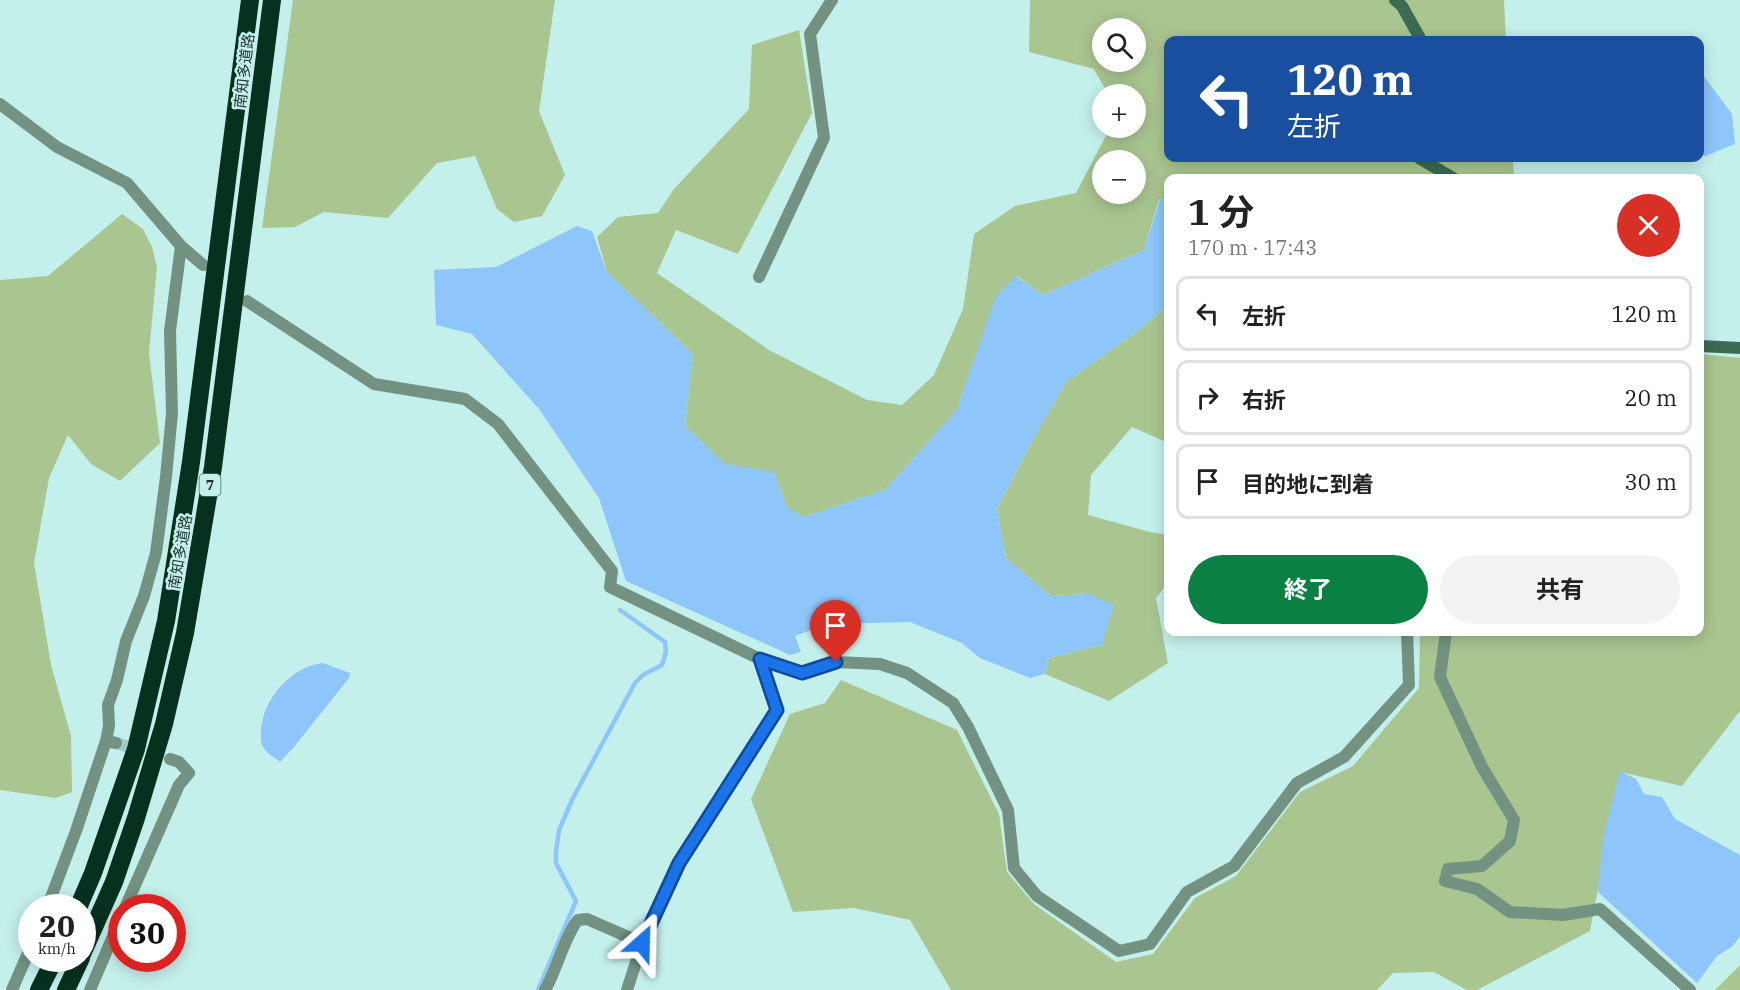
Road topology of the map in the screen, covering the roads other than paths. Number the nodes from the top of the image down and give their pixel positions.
1 (250, 0) edge
2 (272, 0) edge
3 (832, 0) edge
4 (1395, 0) edge
5 (1419, 36) edge
6 (0, 104) edge
7 (1426, 162) edge
8 (1446, 174) edge
9 (181, 246) junction
10 (203, 265) dead end
11 (759, 277) dead end
12 (247, 301) dead end
13 (1704, 346) edge
14 (1740, 348) edge
15 (1407, 636) edge
16 (1445, 636) edge
17 (760, 659) junction
18 (170, 759) tunnel mouth
19 (52, 894) edge
20 (84, 894) edge
21 (131, 894) edge
22 (96, 922) edge
23 (642, 943) junction
24 (108, 948) edge
25 (20, 972) edge
26 (48, 972) edge
27 (74, 972) edge
28 (12, 990) edge
29 (39, 990) edge
30 (66, 990) edge
31 (90, 990) edge
32 (545, 990) edge
33 (627, 990) edge
34 (1690, 990) edge

1 - 20 highway, 南知多道路 / 7
2 - 22 highway, 南知多道路 / 7
3 - 11 street
4 - 5 main road
6 - 9 street
7 - 8 main road
9 - 10 street
9 - 19 street
12 - 17 street
13 - 14 main road
15 - 17 street
16 - 34 street
17 - 23 street
18 - 21 street
23 - 32 street
23 - 33 street
24 - 31 street
25 - 28 street
26 - 29 highway
27 - 30 highway

